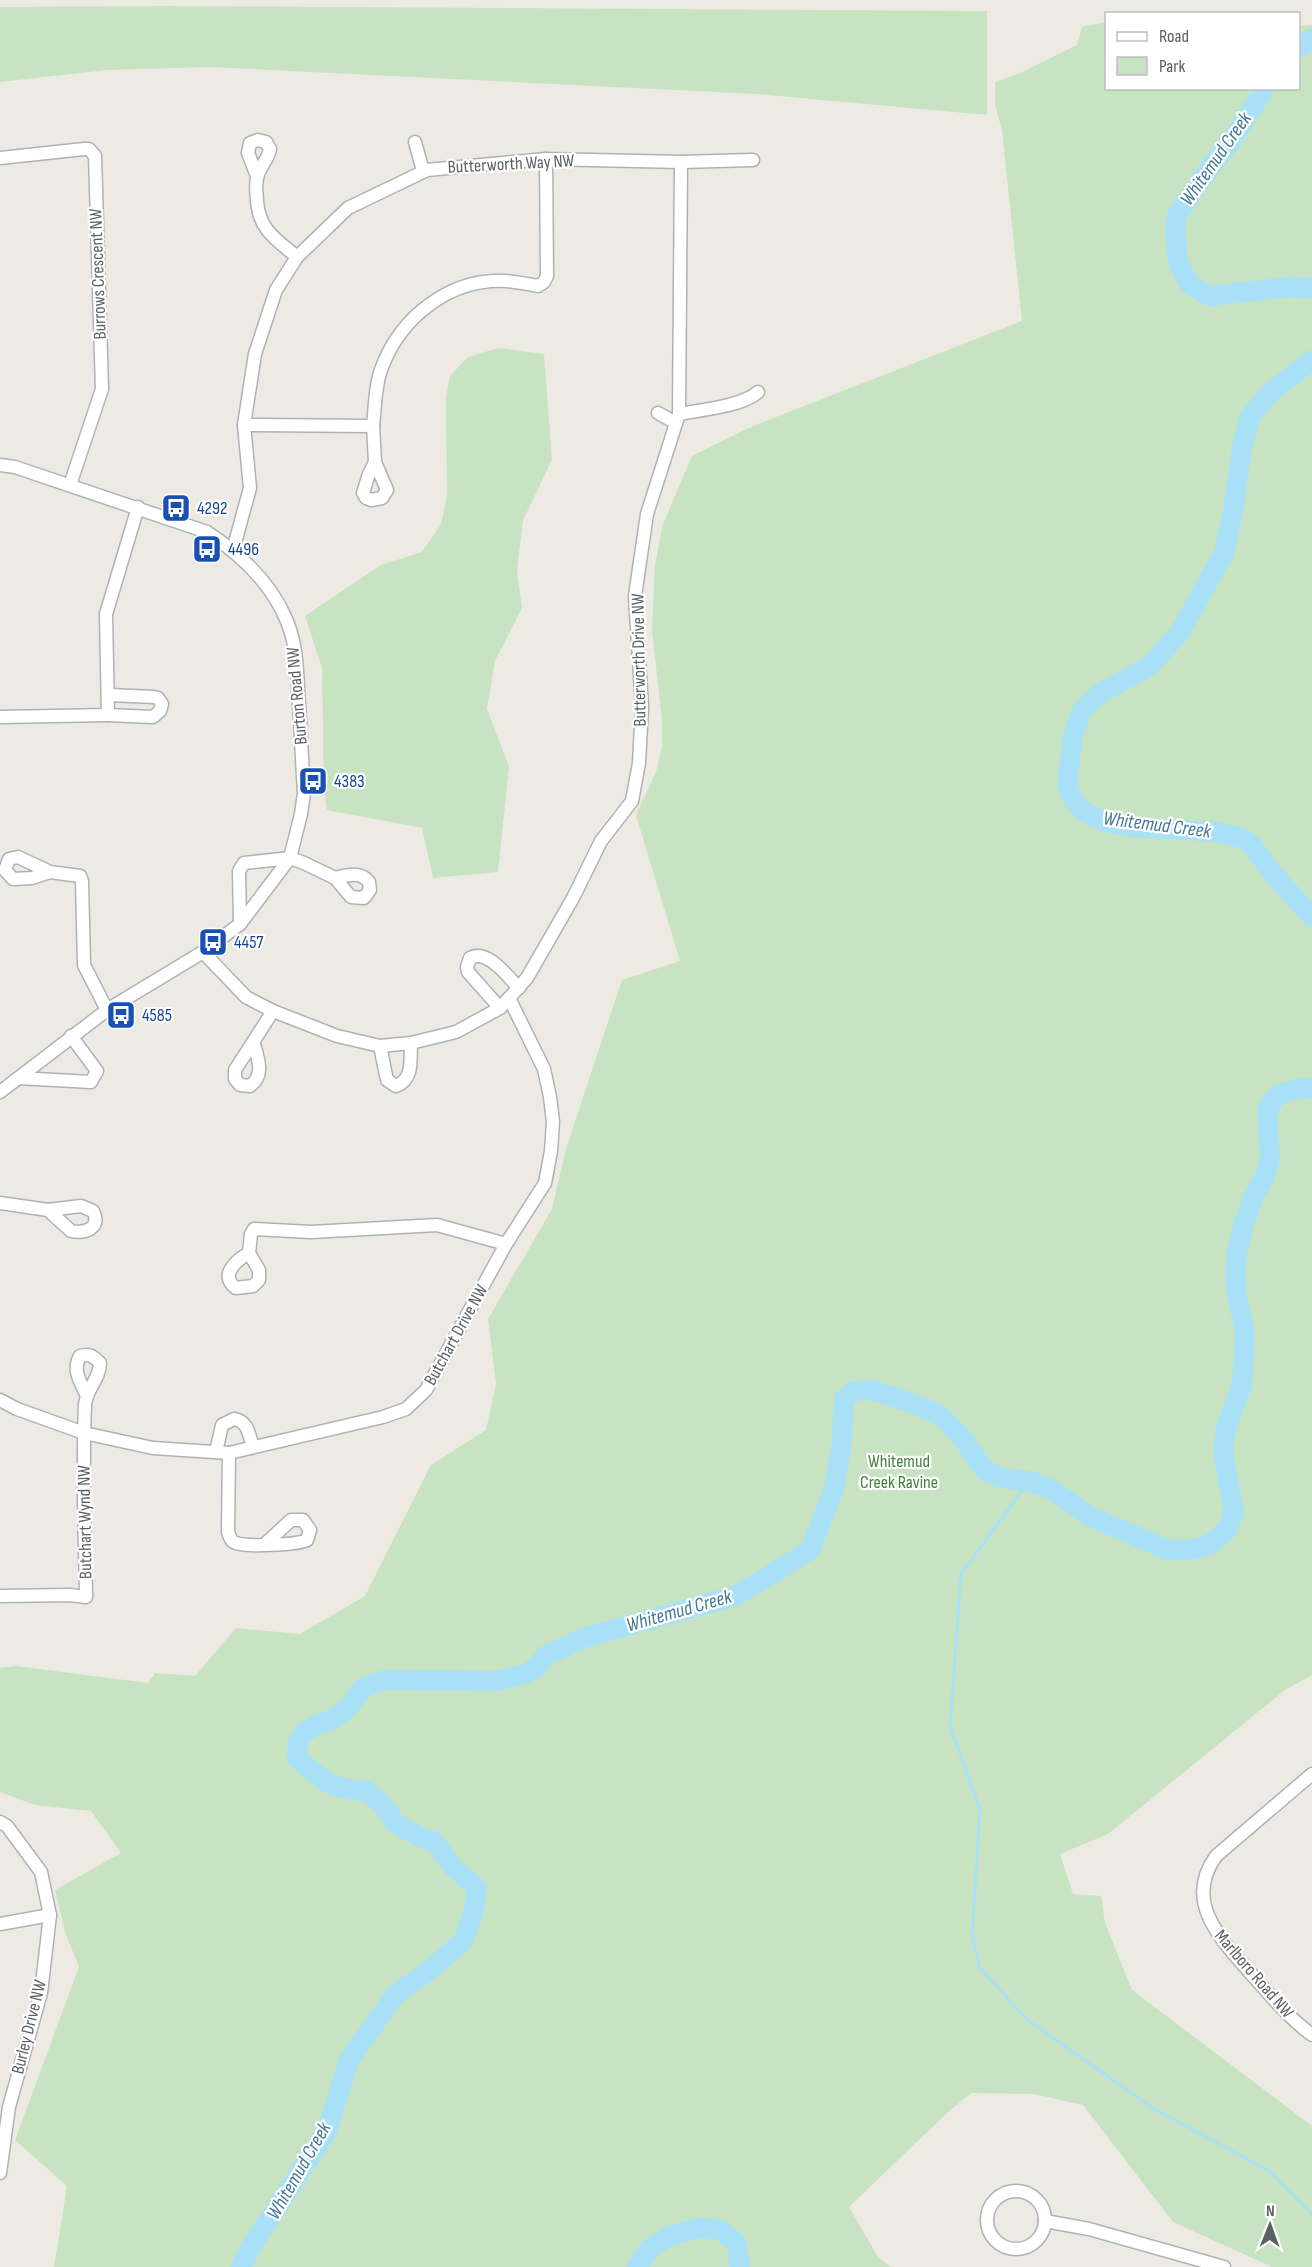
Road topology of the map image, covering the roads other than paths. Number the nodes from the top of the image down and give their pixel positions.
1 (415, 142) dead end
2 (0, 158) edge
3 (546, 159) junction
4 (753, 160) dead end
5 (681, 162) junction
6 (423, 171) junction
7 (257, 176) dead end
8 (297, 257) junction
9 (758, 392) dead end
10 (658, 413) dead end
11 (677, 419) junction
12 (244, 425) junction
13 (373, 426) junction
14 (375, 462) dead end
15 (0, 465) edge
16 (70, 485) junction
17 (138, 507) junction
18 (233, 550) junction
19 (109, 695) junction
20 (108, 715) junction
21 (0, 717) edge
22 (290, 858) junction
23 (50, 872) dead end
24 (335, 878) dead end
25 (240, 924) junction
26 (204, 952) junction
27 (519, 988) junction
28 (509, 998) junction
29 (500, 1008) junction
30 (107, 1010) junction
31 (273, 1011) junction
32 (71, 1036) junction
33 (411, 1043) junction
34 (254, 1044) dead end
35 (380, 1046) junction
36 (18, 1078) junction
37 (0, 1092) edge
38 (0, 1203) edge
39 (48, 1210) dead end
40 (506, 1245) junction
41 (249, 1253) dead end
42 (86, 1394) dead end
43 (0, 1400) edge
44 (84, 1433) junction
45 (253, 1447) junction
46 (222, 1453) junction
47 (265, 1544) dead end
48 (0, 1596) edge
49 (1312, 1774) edge
50 (0, 1822) edge
51 (50, 1915) junction
52 (0, 1924) edge
53 (1312, 2035) edge
54 (4, 2106) edge
55 (0, 2174) edge
56 (1045, 2222) junction
57 (1224, 2267) edge

1 - 6 street
2 - 16 street, Burrows Crescent NW
3 - 5 street, Butterworth Way NW
3 - 6 street, Butterworth Way NW
3 - 13 street
4 - 5 street, Butterworth Way NW
5 - 11 street, Butterworth Drive NW
6 - 8 street, Butterworth Way NW
7 - 8 street
8 - 12 street, Butterworth Way NW
9 - 11 street
10 - 11 street
11 - 27 street, Butterworth Drive NW
12 - 13 street
12 - 18 street, Butterworth Way NW
13 - 14 street
15 - 16 street, Burton Road NW
16 - 17 street, Burton Road NW
17 - 18 street, Burton Road NW
17 - 19 street
18 - 22 street, Burton Road NW
19 - 20 street
19 - 20 street
20 - 21 street
22 - 24 street
22 - 25 street, Burton Road NW
22 - 25 street
23 - 30 street
25 - 26 street, Burton Road NW
26 - 30 street, Burton Road NW
26 - 31 street, Butterworth Drive NW
27 - 28 street, Butterworth Drive NW
27 - 29 street
28 - 29 street, Butterworth Drive NW
28 - 40 street, Butchart Drive NW
29 - 33 street, Butterworth Drive NW
30 - 32 street, Burton Road NW
31 - 34 street
31 - 35 street, Butterworth Drive NW
32 - 36 street, Burton Road NW
32 - 36 street
33 - 35 street, Butterworth Drive NW
33 - 35 street
36 - 37 street, Burton Road NW
38 - 39 street
40 - 41 street
40 - 45 street, Butchart Drive NW
42 - 44 street
43 - 44 street, Butchart Drive NW
44 - 46 street, Butchart Drive NW
44 - 48 street, Butchart Wynd NW
45 - 46 street, Butchart Drive NW
45 - 46 street
46 - 47 street
49 - 53 street, Marlboro Road NW
50 - 51 street, Burley Drive NW
51 - 52 street
51 - 54 street, Burley Drive NW
54 - 55 street, Burley Drive NW
56 - 56 street
56 - 57 street

